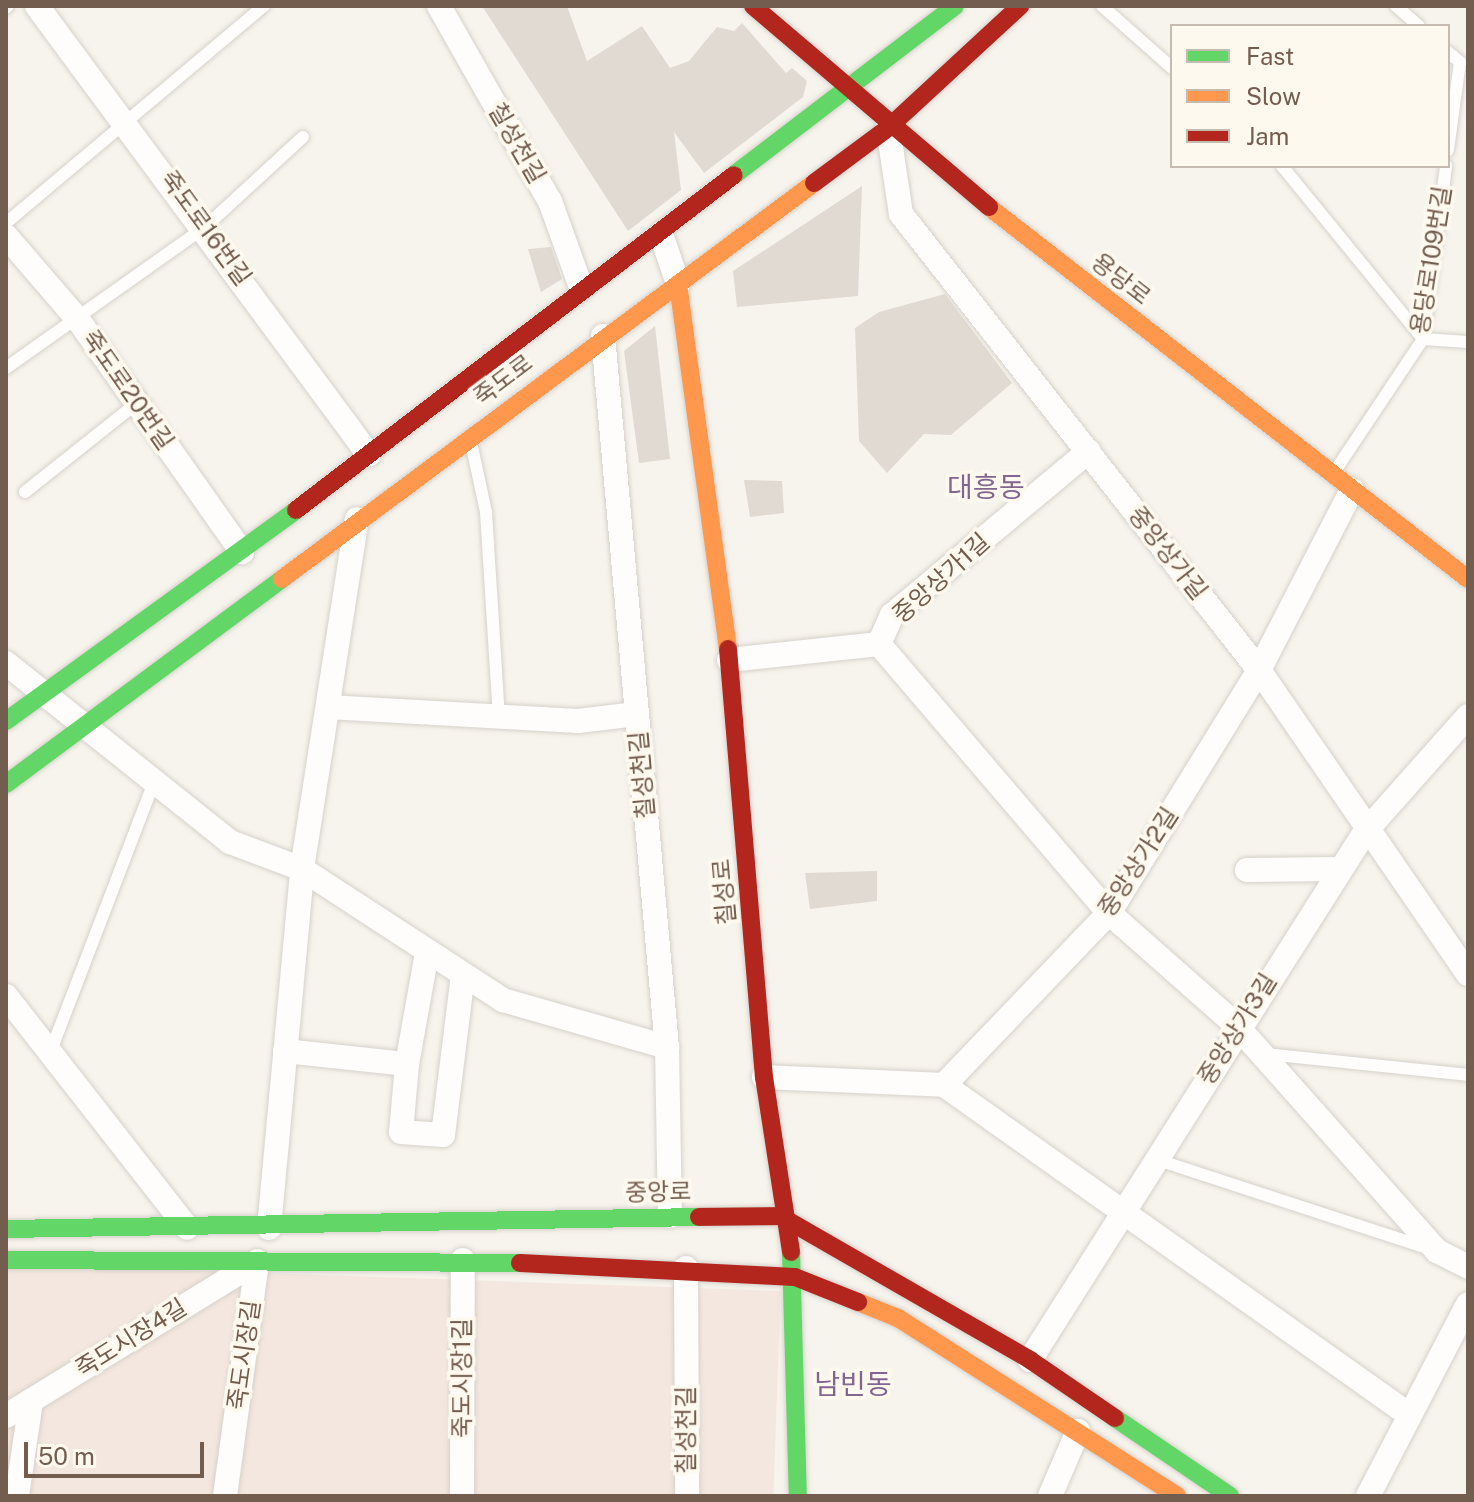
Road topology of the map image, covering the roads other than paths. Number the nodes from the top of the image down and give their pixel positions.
1 (37, 6) edge
2 (264, 6) edge
3 (439, 6) edge
4 (753, 6) edge
5 (955, 6) edge
6 (1020, 6) edge
7 (1102, 6) edge
8 (1396, 6) edge
9 (1417, 24) edge
10 (1450, 54) edge
11 (1170, 66) edge
12 (853, 90) junction
13 (126, 119) junction
14 (888, 128) junction
15 (1450, 135) edge
16 (303, 137) dead end
17 (1284, 168) edge
18 (1446, 168) edge
19 (6, 223) edge
20 (205, 227) junction
21 (661, 234) junction
22 (6, 236) edge
23 (678, 284) junction
24 (581, 287) junction
25 (77, 318) junction
26 (603, 336) junction
27 (1423, 339) junction
28 (1468, 342) edge
29 (6, 368) edge
30 (137, 403) junction
31 (469, 435) junction
32 (1089, 451) junction
33 (369, 455) junction
34 (1333, 473) junction
35 (1352, 490) junction
36 (25, 492) dead end
37 (357, 519) junction
38 (242, 552) junction
39 (1468, 579) edge
40 (879, 644) junction
41 (729, 660) junction
42 (6, 663) edge
43 (1259, 670) junction
44 (38, 693) junction
45 (328, 707) junction
46 (637, 714) junction
47 (1468, 716) edge
48 (499, 719) junction
49 (6, 721) edge
50 (88, 723) junction
51 (155, 780) junction
52 (6, 784) edge
53 (1365, 832) junction
54 (302, 869) junction
55 (1340, 869) junction
56 (1247, 870) dead end
57 (1109, 913) junction
58 (427, 953) junction
59 (1468, 974) edge
60 (463, 975) junction
61 (6, 996) edge
62 (1237, 1026) junction
63 (667, 1047) junction
64 (285, 1051) junction
65 (50, 1053) junction
66 (1263, 1053) junction
67 (407, 1064) junction
68 (1468, 1075) edge
69 (764, 1077) junction
70 (944, 1085) junction
71 (1158, 1160) junction
72 (670, 1216) junction
73 (780, 1216) junction
74 (1124, 1219) junction
75 (187, 1228) junction
76 (269, 1228) junction
77 (6, 1229) edge
78 (1437, 1251) junction
79 (6, 1260) edge
80 (463, 1260) junction
81 (257, 1261) junction
82 (1468, 1267) edge
83 (686, 1268) junction
84 (795, 1277) junction
85 (1468, 1304) edge
86 (1030, 1360) junction
87 (31, 1401) junction
88 (1408, 1414) junction
89 (6, 1416) edge
90 (1078, 1431) junction
91 (17, 1496) edge
92 (225, 1496) edge
93 (462, 1496) edge
94 (687, 1496) edge
95 (798, 1496) edge
96 (1050, 1496) edge
97 (1177, 1496) edge
98 (1230, 1496) edge
99 (1368, 1496) edge

1 - 13 street, 죽도로16번길
2 - 13 lane
3 - 24 street, 칠성천길
4 - 12 main road, 용당로
5 - 12 main road, 죽도로
6 - 14 main road, 죽도로
7 - 11 lane
8 - 9 lane
10 - 15 lane
12 - 14 main road, 용당로
12 - 21 main road, 죽도로
13 - 19 lane
13 - 20 street, 죽도로16번길
14 - 23 main road, 죽도로
14 - 32 street, 중앙상가길
14 - 34 main road, 용당로
16 - 20 lane
17 - 27 lane
18 - 27 lane, 용당로109번길
20 - 25 lane
20 - 33 street, 죽도로16번길
21 - 23 street
21 - 24 main road, 죽도로
22 - 25 street, 죽도로20번길
23 - 26 main road, 죽도로
23 - 41 main road, 칠성로
24 - 33 main road, 죽도로
25 - 29 lane
25 - 30 street, 죽도로20번길
26 - 31 main road, 죽도로
26 - 46 street, 칠성천길
27 - 28 lane
27 - 34 lane, 용당로109번길
30 - 36 lane
30 - 38 street, 죽도로20번길
31 - 37 main road, 죽도로
31 - 48 lane
32 - 40 street, 중앙상가1길
32 - 43 street, 중앙상가길
33 - 38 main road, 죽도로
34 - 35 main road, 용당로
35 - 39 main road, 용당로
35 - 43 street, 중앙상가2길
37 - 45 street
37 - 50 main road, 죽도로
38 - 44 main road, 죽도로
40 - 41 street, 중앙상가1길
40 - 57 street
41 - 69 main road, 칠성로
42 - 44 street
43 - 53 street, 중앙상가길
43 - 57 street, 중앙상가2길
44 - 49 main road, 죽도로
44 - 50 street
45 - 48 street
45 - 54 street
46 - 48 street
46 - 63 street, 칠성천길
47 - 53 street, 중앙상가3길
50 - 51 street
50 - 52 main road, 죽도로
51 - 54 street
51 - 65 lane
53 - 55 street, 중앙상가3길
53 - 59 street, 중앙상가길
54 - 58 street
54 - 64 street
55 - 56 street
55 - 62 street, 중앙상가3길
57 - 62 street
57 - 70 street, 중앙상가2길
58 - 60 street
58 - 67 street
60 - 63 street
60 - 67 street
61 - 65 street
62 - 66 street
62 - 71 street, 중앙상가3길
63 - 72 street, 칠성천길
64 - 67 street
64 - 76 street
65 - 75 street
66 - 68 lane
66 - 78 street
69 - 70 street
69 - 73 main road, 칠성로
70 - 74 street
71 - 74 street, 중앙상가3길
71 - 78 lane
72 - 73 main road, 중앙로
72 - 76 main road, 중앙로
73 - 84 main road, 칠성로
73 - 86 main road, 중앙로
74 - 86 street, 중앙상가3길
74 - 88 street
75 - 76 main road, 중앙로
75 - 77 main road, 중앙로
78 - 82 street
79 - 81 main road
80 - 81 main road
80 - 83 main road
80 - 93 street, 죽도시장1길
81 - 87 street, 죽도시장4길
81 - 92 street, 죽도시장길
83 - 84 main road
83 - 94 street, 칠성천길
84 - 90 main road
84 - 95 main road, 칠성로
85 - 88 street
86 - 98 main road, 중앙로
87 - 89 street, 죽도시장4길
87 - 91 street
88 - 99 street
90 - 96 street
90 - 97 main road

